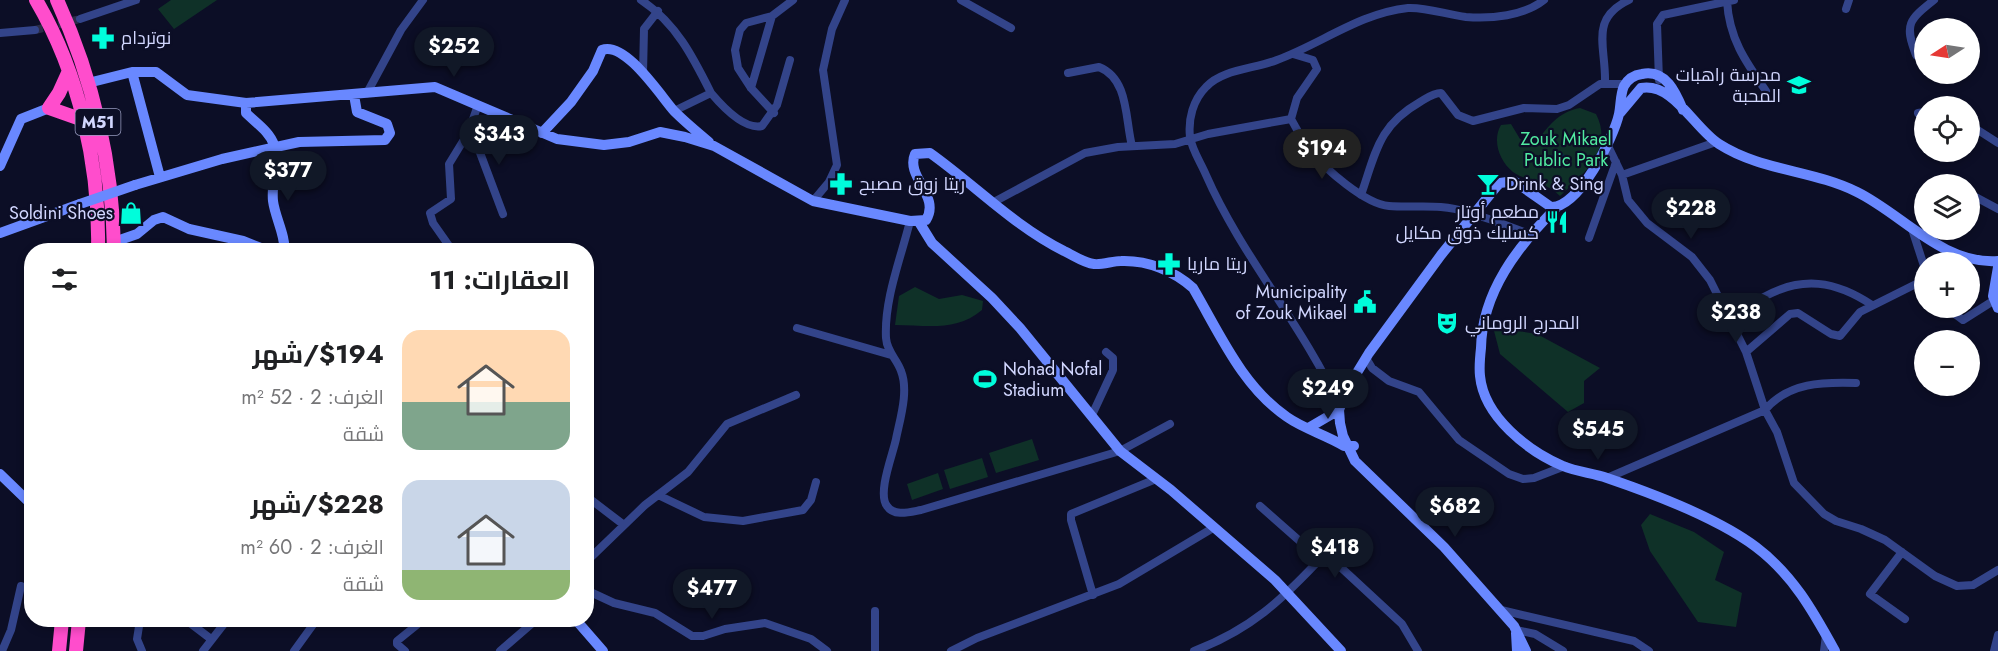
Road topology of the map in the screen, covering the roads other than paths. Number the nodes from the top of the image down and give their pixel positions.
1 (36, 0) edge
2 (57, 0) edge
3 (136, 0) edge
4 (423, 0) edge
5 (641, 0) edge
6 (793, 0) edge
7 (845, 0) edge
8 (961, 0) edge
9 (1544, 0) edge
10 (1629, 0) edge
11 (1934, 0) edge
12 (1730, 1) edge
13 (658, 11) junction
14 (772, 16) junction
15 (1914, 18) edge
16 (1914, 18) edge
17 (80, 19) tunnel mouth
18 (1011, 28) dead end
19 (34, 30) tunnel mouth
20 (0, 33) edge
21 (1914, 49) edge
22 (1292, 54) junction
23 (790, 60) dead end
24 (69, 71) junction
25 (132, 72) junction
26 (643, 73) junction
27 (1068, 74) dead end
28 (1605, 82) junction
29 (1658, 82) junction
30 (88, 83) junction
31 (1626, 84) junction
32 (751, 88) junction
33 (1766, 91) dead end
34 (367, 93) junction
35 (711, 93) junction
36 (354, 95) junction
37 (246, 103) junction
38 (478, 105) junction
39 (49, 108) junction
40 (674, 111) junction
41 (774, 112) junction
42 (1619, 113) junction
43 (1291, 119) junction
44 (83, 120) junction
45 (1980, 131) edge
46 (468, 133) junction
47 (542, 133) junction
48 (1190, 140) junction
49 (1716, 142) junction
50 (1998, 143) edge
51 (714, 146) junction
52 (1132, 146) junction
53 (1608, 146) junction
54 (275, 147) junction
55 (1616, 162) junction
56 (0, 166) edge
57 (1622, 175) junction
58 (160, 177) junction
59 (1362, 195) junction
60 (1980, 199) edge
61 (813, 201) junction
62 (992, 203) junction
63 (1556, 207) junction
64 (1998, 209) edge
65 (503, 214) dead end
66 (915, 222) junction
67 (1912, 227) junction
68 (0, 233) edge
69 (1529, 234) junction
70 (1589, 238) dead end
71 (98, 243) edge
72 (114, 243) edge
73 (120, 243) edge
74 (249, 243) edge
75 (285, 243) edge
76 (447, 243) edge
77 (1920, 252) edge
78 (1998, 261) edge
79 (1998, 267) edge
80 (1914, 285) edge
81 (1762, 298) dead end
82 (1995, 304) edge
83 (1872, 305) junction
84 (1980, 312) edge
85 (797, 328) dead end
86 (1106, 352) dead end
87 (1746, 352) junction
88 (891, 355) junction
89 (1366, 358) junction
90 (1856, 383) dead end
91 (1330, 386) junction
92 (1351, 388) junction
93 (796, 395) dead end
94 (1340, 408) junction
95 (1765, 410) junction
96 (1092, 415) junction
97 (1170, 424) dead end
98 (1306, 426) junction
99 (1353, 450) junction
100 (1120, 451) junction
101 (1565, 466) junction
102 (0, 474) edge
103 (1607, 478) junction
104 (1156, 479) junction
105 (816, 482) dead end
106 (658, 495) junction
107 (24, 497) edge
108 (594, 502) edge
109 (1260, 506) dead end
110 (624, 525) junction
111 (1213, 528) junction
112 (1902, 552) junction
113 (594, 555) edge
114 (1322, 557) junction
115 (1998, 570) edge
116 (21, 586) dead end
117 (1289, 593) junction
118 (594, 594) edge
119 (1093, 596) junction
120 (1498, 610) junction
121 (875, 611) dead end
122 (1905, 619) dead end
123 (61, 627) edge
124 (78, 627) edge
125 (139, 627) edge
126 (195, 627) edge
127 (221, 627) edge
128 (311, 627) edge
129 (414, 627) edge
130 (528, 627) edge
131 (582, 627) edge
132 (1516, 630) junction
133 (1827, 635) junction
134 (1998, 635) edge
135 (211, 639) junction
136 (2, 651) edge
137 (59, 651) edge
138 (76, 651) edge
139 (142, 651) edge
140 (203, 651) edge
141 (294, 651) edge
142 (405, 651) edge
143 (500, 651) edge
144 (603, 651) edge
145 (827, 651) edge
146 (875, 651) edge
147 (951, 651) edge
148 (1194, 651) edge
149 (1341, 651) edge
150 (1418, 651) edge
151 (1517, 651) edge
152 (1526, 651) edge
153 (1563, 651) edge
154 (1648, 651) edge
155 (1824, 651) edge
156 (1835, 651) edge
157 (1994, 651) edge

1 - 24 highway, M51
2 - 30 highway, M51
3 - 17 street
4 - 34 street
5 - 13 street
6 - 14 street
7 - 61 street
8 - 18 street
9 - 22 street
10 - 28 street
11 - 15 street
12 - 29 street
12 - 33 street
13 - 26 street
13 - 35 street
14 - 32 street
14 - 32 street
16 - 21 street
19 - 20 street
22 - 43 street
22 - 48 street
23 - 41 street
24 - 39 highway
24 - 44 highway, M51
25 - 30 main road
25 - 37 main road
25 - 58 main road
26 - 40 main road
26 - 47 main road
27 - 52 street
28 - 31 street
28 - 59 street
29 - 31 main road
29 - 42 main road
29 - 49 main road
30 - 72 highway, M51
31 - 42 main road
32 - 41 street
34 - 36 main road
34 - 38 main road
35 - 40 street
35 - 41 street
36 - 37 main road
36 - 54 main road
37 - 54 main road
38 - 46 street
38 - 47 main road
39 - 44 highway
39 - 56 main road
40 - 51 main road
42 - 53 main road
43 - 48 street
43 - 59 street
44 - 71 highway, M51
45 - 50 street
46 - 65 street
46 - 76 street
47 - 51 main road
48 - 52 street
48 - 91 street
49 - 57 street
49 - 67 main road
51 - 61 main road
52 - 62 street
53 - 55 street
53 - 63 main road
54 - 58 main road
54 - 75 main road
55 - 57 street
55 - 70 street
57 - 87 street
58 - 68 main road, bridge
59 - 69 street, bridge
60 - 64 street
61 - 66 main road
62 - 66 main road
62 - 98 main road
63 - 69 main road
63 - 89 main road
66 - 88 street
66 - 96 main road
67 - 77 street
67 - 78 main road
69 - 101 main road
73 - 74 main road
79 - 82 main road
80 - 83 street
81 - 83 street
82 - 84 street
83 - 87 street
85 - 88 street
86 - 96 street
87 - 95 street
88 - 100 street
89 - 92 main road
89 - 101 street
90 - 95 street
91 - 92 street
91 - 94 street
92 - 94 main road
92 - 99 main road
93 - 106 street
94 - 98 main road
94 - 99 main road
95 - 103 street
95 - 112 street
96 - 100 main road
97 - 100 street
98 - 99 main road
99 - 120 main road
100 - 104 main road
101 - 103 main road
102 - 107 main road
103 - 133 main road
104 - 111 main road
104 - 119 street
105 - 106 street
106 - 110 street
108 - 110 street
109 - 114 street
110 - 113 street
111 - 117 main road
111 - 119 street
112 - 115 street
112 - 122 street
114 - 117 street
114 - 150 street
116 - 136 street
117 - 148 street
117 - 149 main road
118 - 145 street
119 - 147 street
120 - 132 main road
120 - 154 street
121 - 146 street
123 - 137 highway
124 - 138 highway
125 - 139 street
126 - 135 street
127 - 135 street
128 - 141 street
129 - 142 street
130 - 143 street
131 - 144 main road
132 - 151 main road
132 - 152 main road
132 - 153 street
133 - 155 street
133 - 156 main road
134 - 157 street
135 - 140 street

